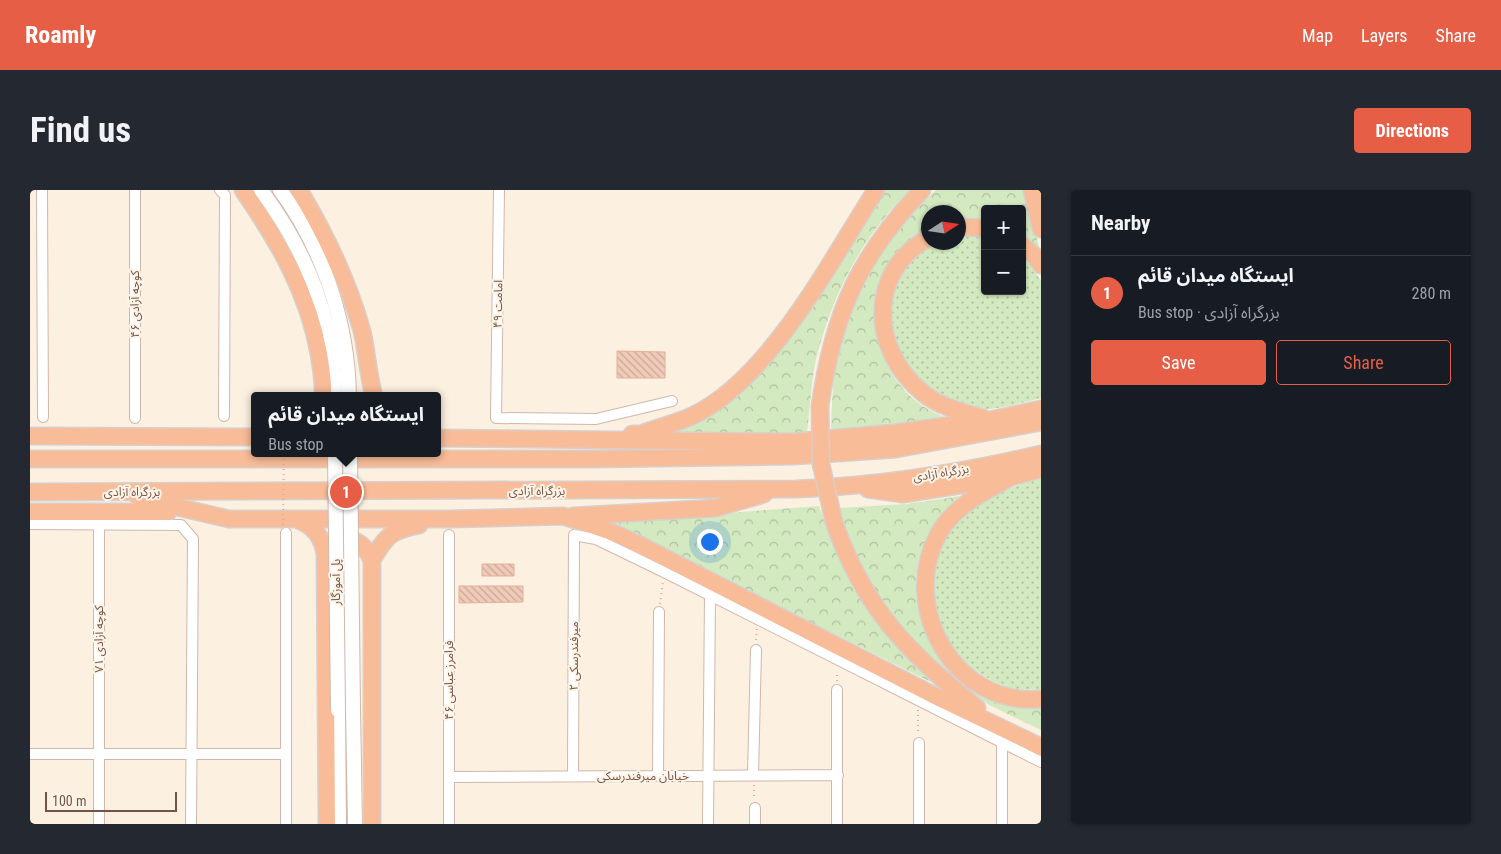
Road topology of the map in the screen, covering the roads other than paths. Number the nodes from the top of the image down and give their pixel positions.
1 (42, 190) edge
2 (135, 190) edge
3 (243, 190) edge
4 (261, 190) edge
5 (280, 190) edge
6 (299, 190) edge
7 (499, 190) edge
8 (876, 190) edge
9 (922, 190) edge
10 (1032, 190) edge
11 (222, 192) edge
12 (966, 227) edge
13 (981, 228) edge
14 (1041, 229) edge
15 (921, 242) edge
16 (1026, 248) edge
17 (1041, 265) edge
18 (370, 391) edge
19 (327, 392) edge
20 (327, 392) edge
21 (349, 392) edge
22 (672, 401) dead end
23 (1041, 409) edge
24 (43, 416) dead end
25 (224, 416) dead end
26 (135, 418) dead end
27 (990, 420) junction
28 (1041, 422) edge
29 (135, 436) junction
30 (34, 437) edge
31 (251, 437) edge
32 (441, 438) edge
33 (589, 438) junction
34 (1041, 454) edge
35 (248, 457) junction
36 (335, 457) edge
37 (350, 457) edge
38 (30, 459) edge
39 (1041, 470) edge
40 (1011, 477) junction
41 (847, 487) junction
42 (776, 490) junction
43 (30, 492) edge
44 (109, 492) junction
45 (197, 511) junction
46 (30, 512) edge
47 (563, 516) junction
48 (30, 524) edge
49 (99, 524) junction
50 (288, 525) junction
51 (450, 527) junction
52 (325, 554) junction
53 (372, 560) junction
54 (710, 595) junction
55 (659, 612) road end
56 (756, 650) road end
57 (837, 690) road end
58 (1041, 699) edge
59 (998, 724) junction
60 (1002, 742) junction
61 (919, 743) road end
62 (1041, 747) edge
63 (30, 754) edge
64 (99, 754) junction
65 (192, 754) junction
66 (286, 754) junction
67 (1041, 762) edge
68 (708, 775) junction
69 (753, 775) junction
70 (838, 775) junction
71 (449, 776) junction
72 (573, 776) junction
73 (658, 776) junction
74 (755, 808) road end
75 (99, 824) edge
76 (191, 824) edge
77 (286, 824) edge
78 (327, 824) edge
79 (339, 824) edge
80 (355, 824) edge
81 (372, 824) edge
82 (449, 824) edge
83 (708, 824) edge
84 (755, 824) edge
85 (837, 824) edge
86 (919, 824) edge
87 (1002, 824) edge

1 - 24 street
2 - 26 street, کوچه آزادی ۴۶
3 - 19 highway
4 - 20 main road
5 - 21 main road
6 - 18 highway
7 - 22 street, امامت ۴۹
8 - 33 highway
9 - 59 highway, bridge
10 - 14 highway
11 - 25 street
12 - 13 highway
15 - 27 highway
16 - 17 highway
23 - 27 highway
27 - 33 highway
28 - 35 highway
29 - 30 highway
29 - 31 highway
29 - 35 highway
32 - 33 highway
34 - 41 highway, بزرگراه آزادی
35 - 38 highway
36 - 79 main road, پل آموزگار, bridge
37 - 80 main road, پل آموزگار, bridge
39 - 40 highway
40 - 41 highway
40 - 58 highway
41 - 42 highway, بزرگراه آزادی
42 - 44 highway, بزرگراه آزادی
42 - 47 highway
43 - 44 highway, بزرگراه آزادی
44 - 45 highway
45 - 46 highway
45 - 50 highway
47 - 51 highway
47 - 59 highway
48 - 49 street
49 - 64 street, کوچه آزادی ۷۱
49 - 65 street
50 - 51 highway
50 - 52 highway
50 - 66 street
51 - 53 highway
51 - 71 street, فرامرز عباسی ۴۶
52 - 53 highway
52 - 78 highway
53 - 81 highway
54 - 60 street
54 - 68 street
54 - 72 street, میرفندرسکی ۲
55 - 73 street
56 - 69 street
57 - 70 street
59 - 62 highway
60 - 67 street
60 - 87 street
61 - 86 street
63 - 64 street
64 - 65 street
64 - 75 street, کوچه آزادی ۷۱
65 - 66 street
65 - 76 street
66 - 77 street
68 - 69 street, خیابان میرفندرسکی
68 - 73 street, خیابان میرفندرسکی
68 - 83 street
69 - 70 street, خیابان میرفندرسکی
70 - 85 street
71 - 72 street, خیابان میرفندرسکی
71 - 82 street, فرامرز عباسی ۴۶
72 - 73 street, خیابان میرفندرسکی
74 - 84 street

